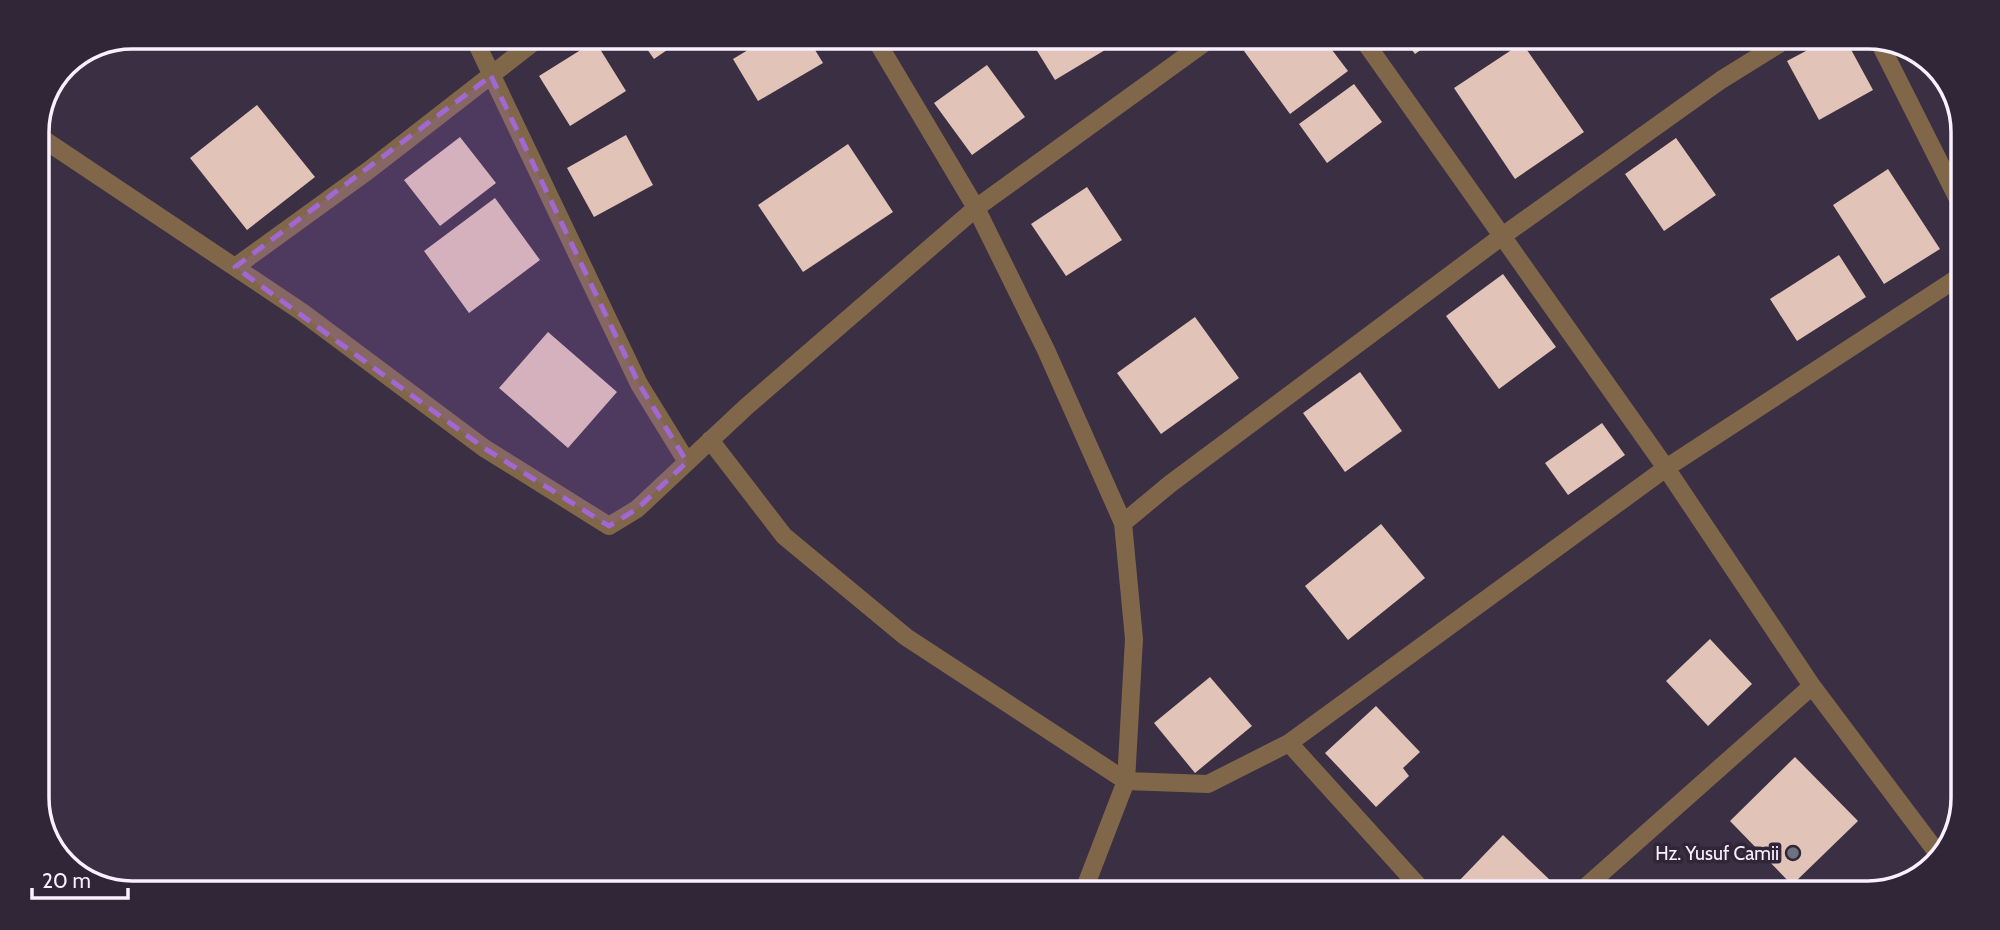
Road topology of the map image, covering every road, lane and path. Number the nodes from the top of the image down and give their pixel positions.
1 (479, 49) edge
2 (524, 49) edge
3 (881, 49) edge
4 (1196, 49) edge
5 (1370, 49) edge
6 (1772, 49) edge
7 (1883, 51) edge
8 (491, 76) junction
9 (49, 143) edge
10 (1951, 185) edge
11 (976, 208) junction
12 (1501, 237) junction
13 (236, 267) junction
14 (1951, 282) edge
15 (710, 440) junction
16 (687, 462) junction
17 (1666, 468) junction
18 (1123, 523) junction
19 (1812, 686) junction
20 (1289, 743) junction
21 (1126, 781) junction
22 (1934, 848) edge
23 (1087, 881) edge
24 (1414, 881) edge
25 (1592, 881) edge

1 - 8 street
2 - 8 street
3 - 11 street
4 - 11 street
5 - 12 street
6 - 12 street
7 - 10 street
8 - 13 street
8 - 16 street
9 - 13 street
11 - 15 street
11 - 18 street
12 - 17 street
12 - 18 street
13 - 16 street
14 - 17 street
15 - 16 street
15 - 21 street
17 - 19 street
17 - 20 street
18 - 21 street
19 - 22 street
19 - 25 street
20 - 21 street
20 - 24 street
21 - 23 street

